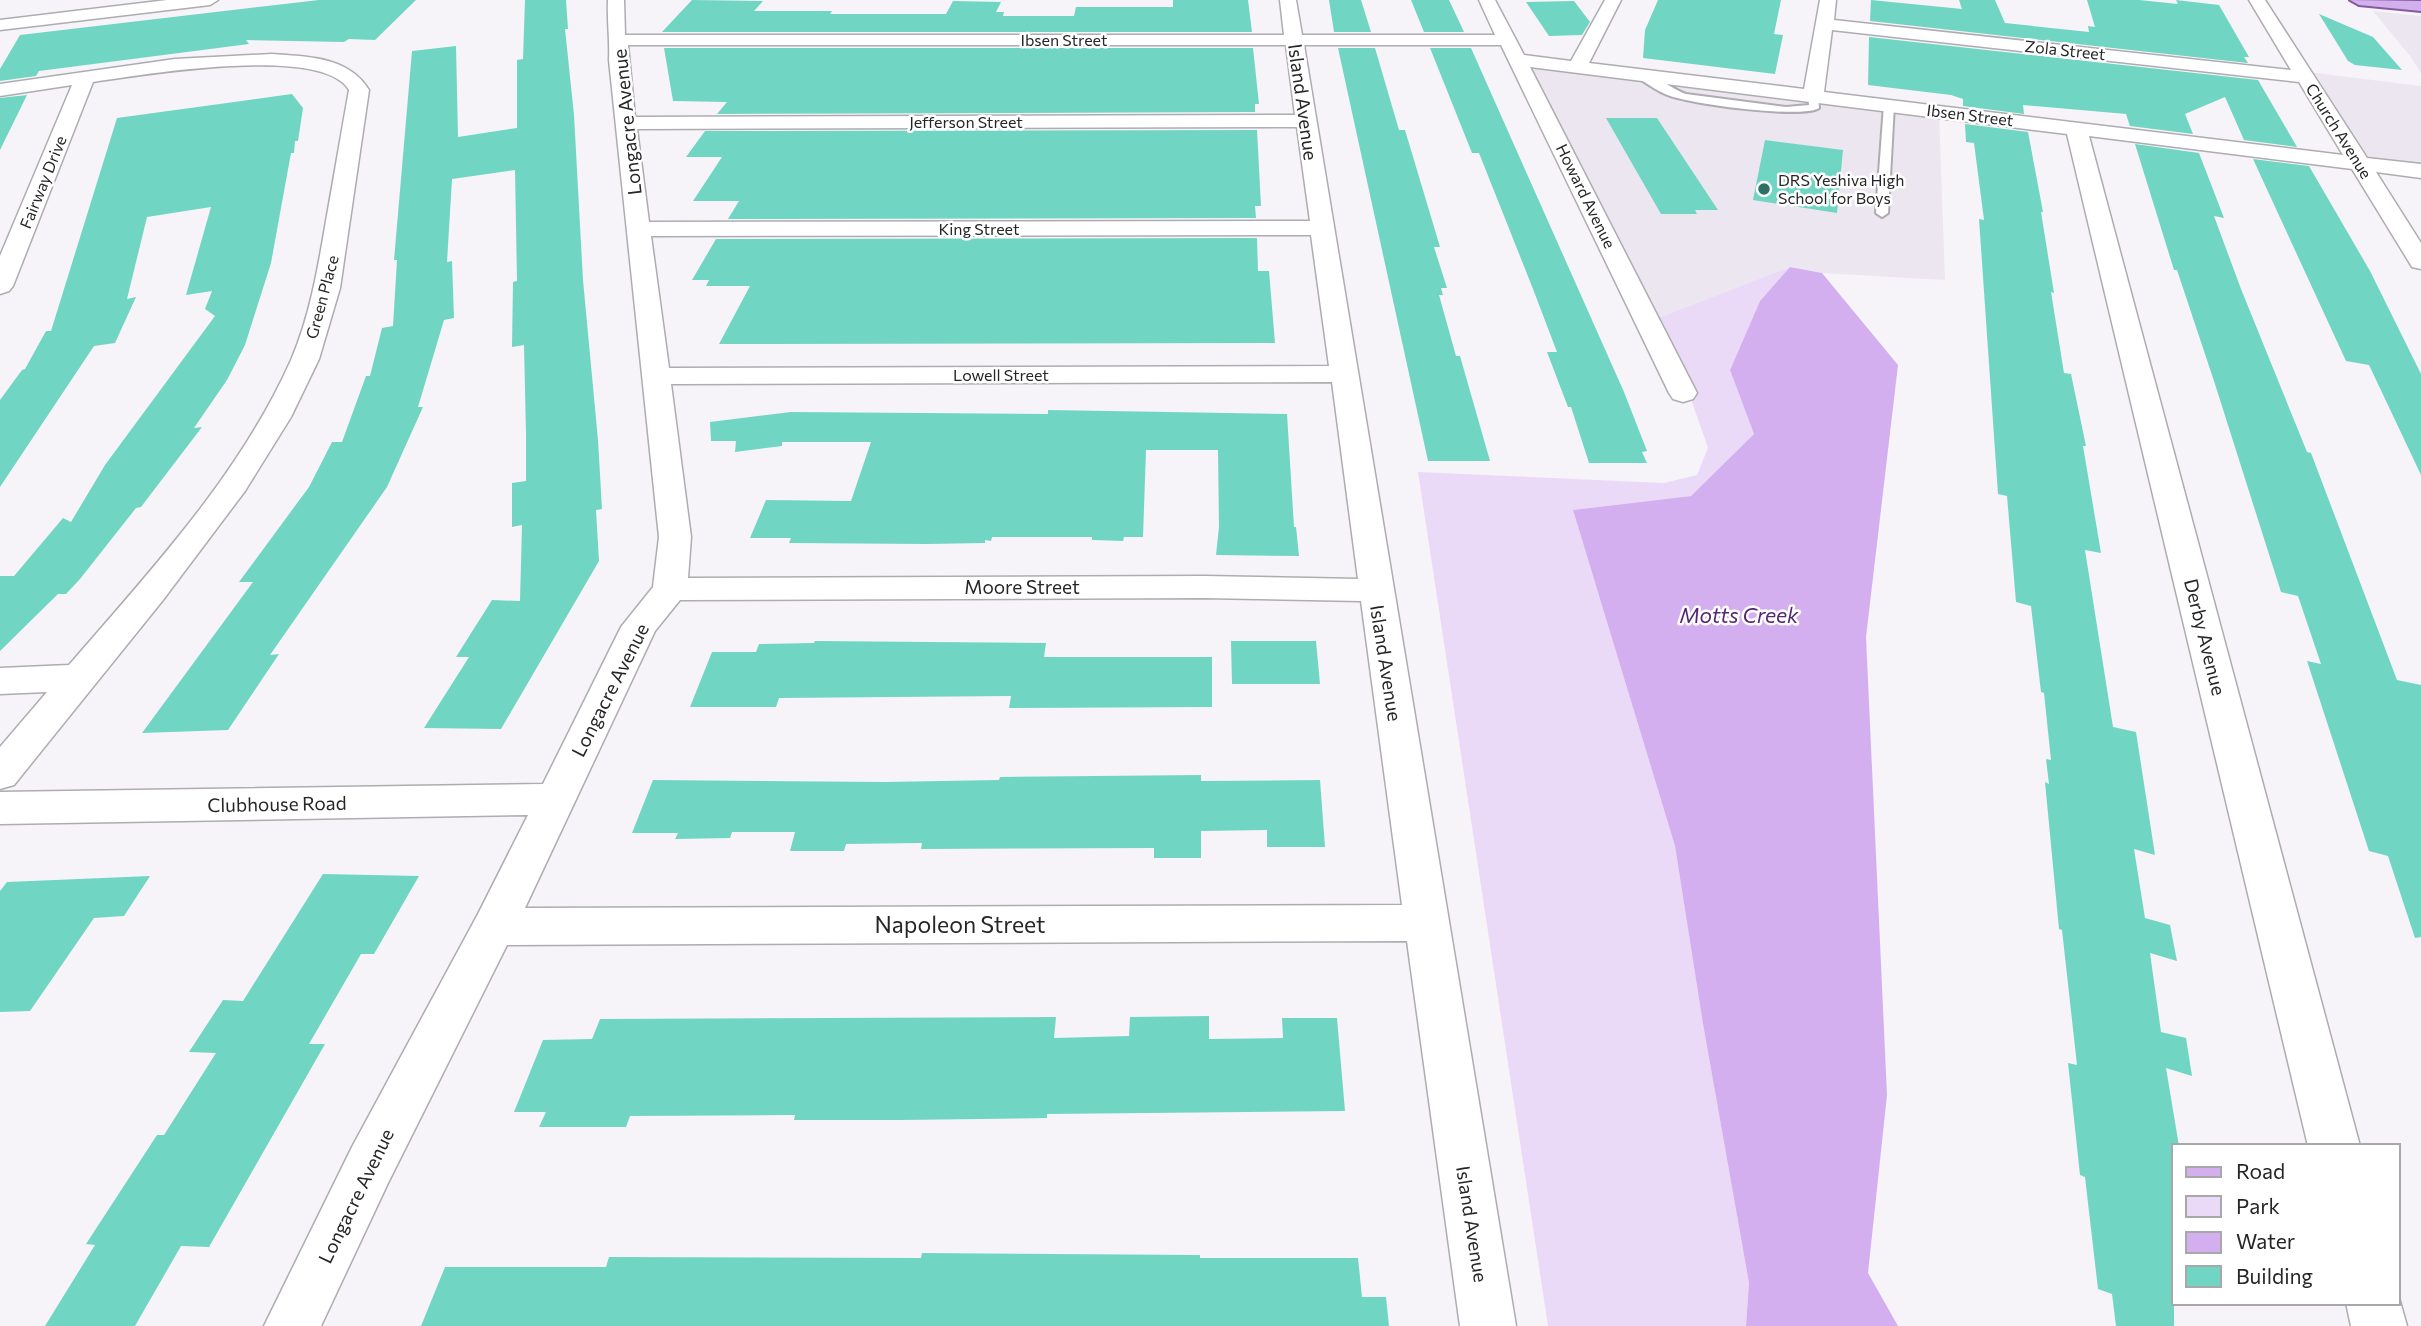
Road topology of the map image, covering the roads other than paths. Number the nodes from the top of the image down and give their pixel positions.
1 (210, 0) edge
2 (616, 0) edge
3 (1288, 0) edge
4 (1487, 0) edge
5 (1613, 0) edge
6 (1829, 0) edge
7 (2257, 0) edge
8 (2359, 0) edge
9 (2421, 6) edge
10 (1826, 24) junction
11 (0, 26) edge
12 (1294, 39) junction
13 (619, 40) junction
14 (1513, 50) junction
15 (1577, 67) junction
16 (2305, 77) junction
17 (85, 78) junction
18 (0, 90) edge
19 (1814, 96) junction
20 (1889, 106) junction
21 (1305, 121) junction
22 (627, 123) junction
23 (2076, 128) junction
24 (2358, 163) junction
25 (2421, 171) edge
26 (1882, 213) dead end
27 (1321, 228) junction
28 (638, 229) junction
29 (2421, 262) edge
30 (0, 286) edge
31 (1344, 374) junction
32 (658, 376) junction
33 (1683, 393) dead end
34 (670, 589) junction
35 (1375, 590) junction
36 (77, 678) junction
37 (0, 681) edge
38 (0, 774) edge
39 (554, 799) junction
40 (0, 808) edge
41 (1427, 923) junction
42 (494, 927) junction
43 (2333, 1144) edge
44 (2374, 1305) edge
45 (292, 1326) edge
46 (1488, 1326) edge
47 (2379, 1326) edge

1 - 11 street
2 - 13 street, Longacre Avenue
3 - 12 street, Island Avenue
4 - 14 street, Howard Avenue
5 - 15 street
6 - 10 street
7 - 16 street, Church Avenue
8 - 9 main road
10 - 16 street, Zola Street
10 - 19 street
12 - 13 street, Ibsen Street
12 - 14 street, Ibsen Street
12 - 21 street, Island Avenue
13 - 22 street, Longacre Avenue
14 - 15 street, Ibsen Street
14 - 33 street, Howard Avenue
15 - 19 street, Ibsen Street
16 - 24 street, Church Avenue
17 - 18 street, Green Place
17 - 30 street, Fairway Drive
17 - 36 street, Green Place
19 - 20 street, Ibsen Street
20 - 23 street, Ibsen Street
20 - 26 lane
21 - 22 street, Jefferson Street
21 - 27 street, Island Avenue
22 - 28 street, Longacre Avenue
23 - 24 street, Ibsen Street
23 - 43 street, Derby Avenue
24 - 25 street, Ibsen Street
24 - 29 street, Church Avenue
27 - 28 street, King Street
27 - 31 street, Island Avenue
28 - 32 street, Longacre Avenue
31 - 32 street, Lowell Street
31 - 35 street, Island Avenue
32 - 34 street, Longacre Avenue
34 - 35 street, Moore Street
34 - 39 street, Longacre Avenue
35 - 41 street, Island Avenue
36 - 37 street
36 - 38 street, Green Place
39 - 40 street, Clubhouse Road
39 - 42 street, Longacre Avenue
41 - 42 street, Napoleon Street
41 - 46 street, Island Avenue
42 - 45 street, Longacre Avenue
44 - 47 street

